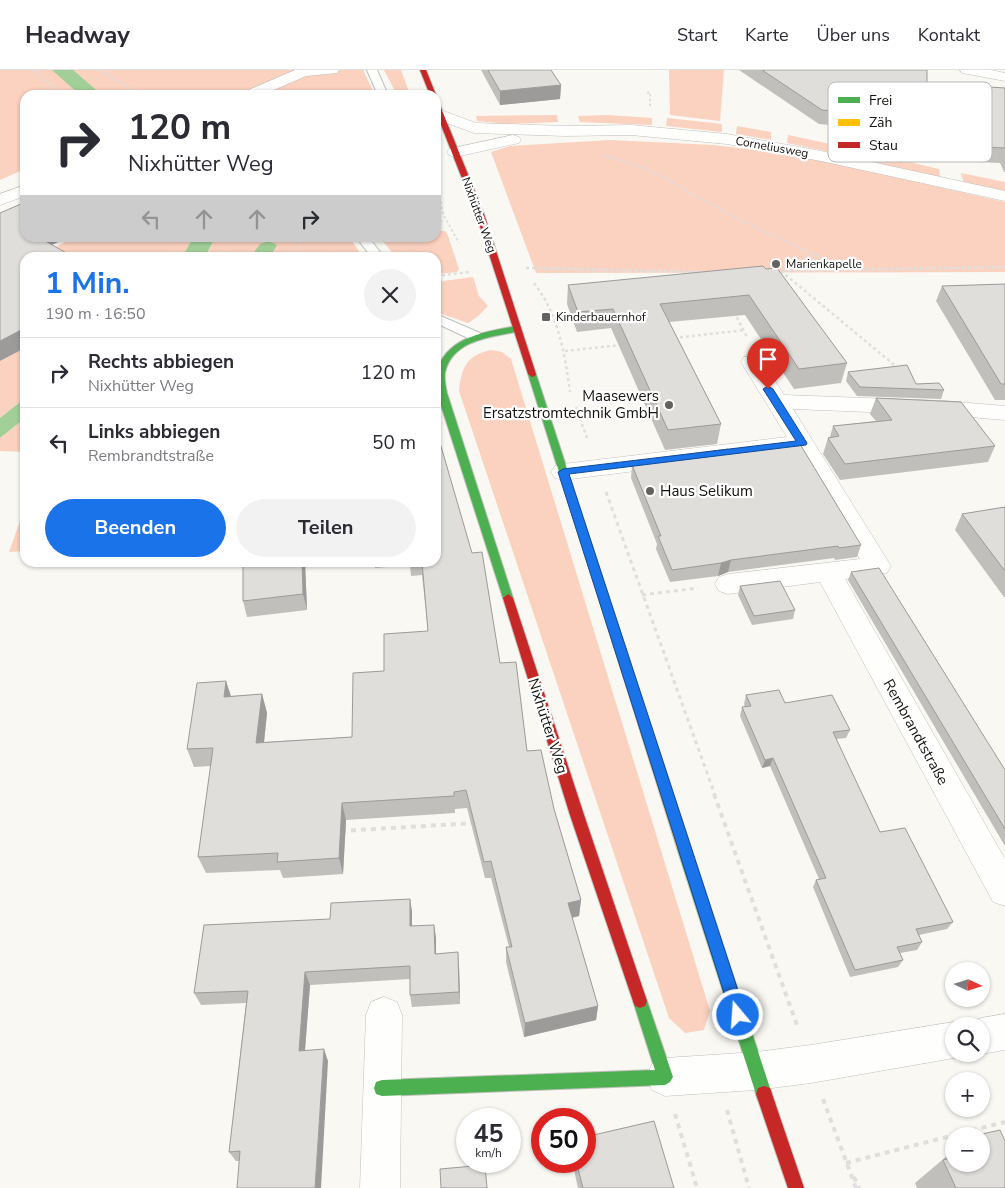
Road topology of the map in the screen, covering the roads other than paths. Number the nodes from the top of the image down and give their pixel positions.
1 (332, 70) edge
2 (372, 70) edge
3 (423, 70) edge
4 (967, 70) edge
5 (1005, 77) edge
6 (262, 90) edge
7 (382, 90) edge
8 (431, 90) edge
9 (441, 110) edge
10 (441, 114) edge
11 (565, 131) junction
12 (456, 152) junction
13 (828, 158) edge
14 (848, 162) edge
15 (20, 192) edge
16 (1005, 196) edge
17 (0, 200) edge
18 (441, 320) edge
19 (517, 329) junction
20 (475, 336) junction
21 (752, 362) road end
22 (441, 368) edge
23 (441, 386) edge
24 (776, 402) junction
25 (1005, 413) edge
26 (802, 443) junction
27 (563, 472) junction
28 (828, 572) junction
29 (728, 584) road end
30 (1005, 891) edge
31 (384, 1015) dead end
32 (1005, 1032) edge
33 (990, 1034) edge
34 (945, 1042) edge
35 (756, 1072) junction
36 (665, 1077) junction
37 (382, 1088) junction
38 (380, 1188) edge
39 (796, 1188) edge

1 - 6 street
2 - 7 lane
3 - 8 main road
4 - 5 street
9 - 11 street, Corneliusweg
10 - 12 main road, Nixhütter Weg
11 - 12 street, Corneliusweg
11 - 13 street, Corneliusweg
12 - 19 main road, Nixhütter Weg
14 - 16 street, Corneliusweg
15 - 17 street
18 - 20 lane
19 - 20 main road, Nixhütter Weg
19 - 27 main road, Nixhütter Weg
20 - 22 main road, Nixhütter Weg
21 - 24 street
23 - 36 main road, Nixhütter Weg
24 - 25 street
24 - 26 street
26 - 27 street
26 - 28 street
27 - 35 main road, Nixhütter Weg
28 - 29 street
28 - 30 street, Rembrandtstraße
31 - 37 street
32 - 33 street
34 - 35 street
35 - 36 street
35 - 39 main road, Nixhütter Weg
36 - 37 main road
37 - 38 street

